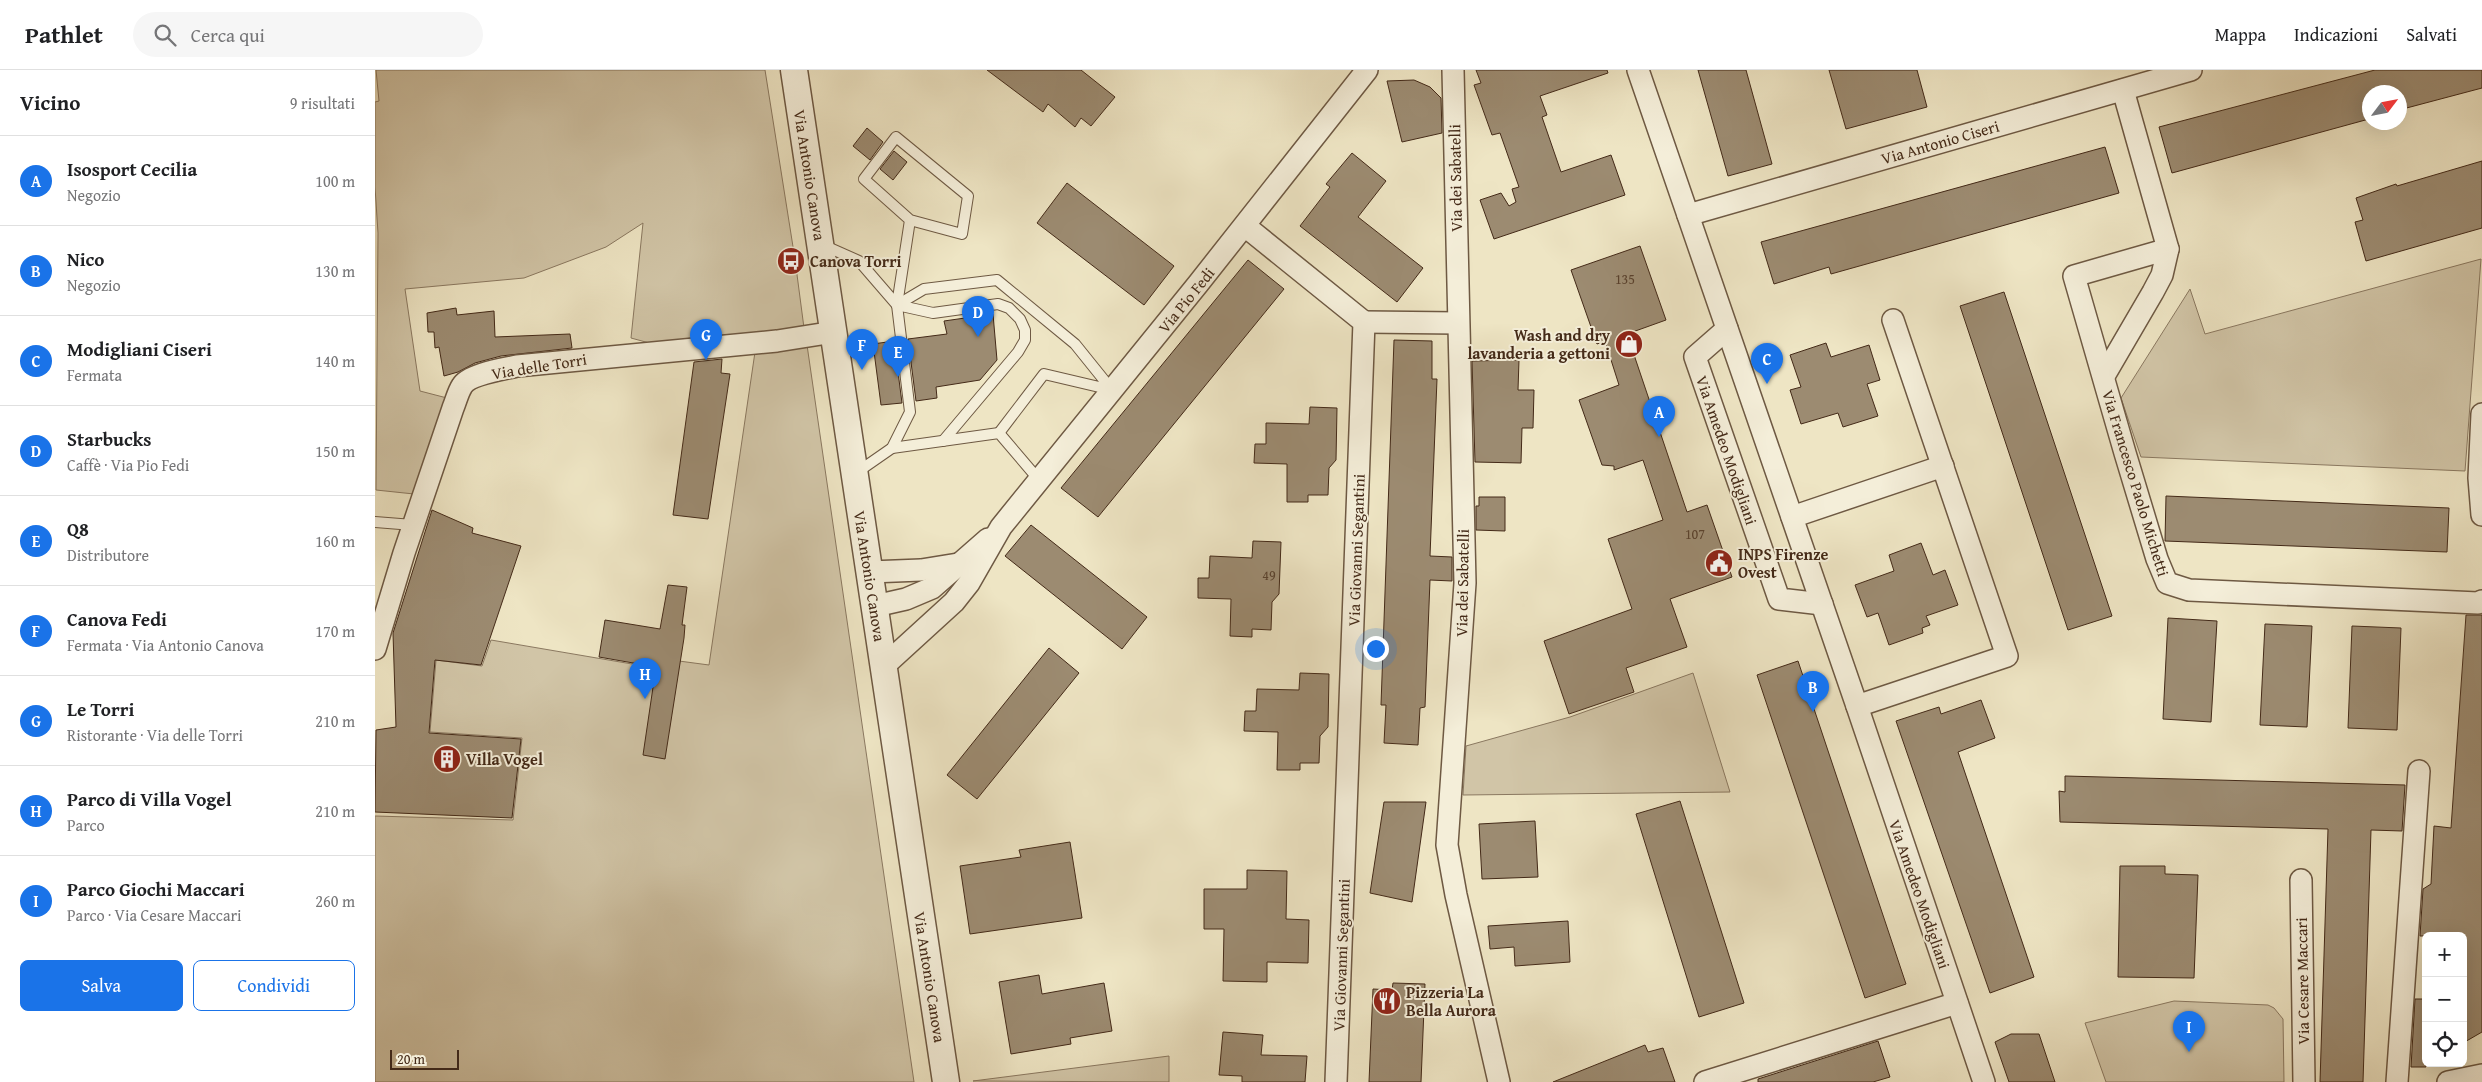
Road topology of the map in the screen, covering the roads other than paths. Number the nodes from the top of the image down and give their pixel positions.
1 (794, 70) edge
2 (1367, 70) edge
3 (1638, 70) edge
4 (2191, 70) edge
5 (1452, 73) edge
6 (2123, 90) junction
7 (1688, 215) junction
8 (910, 220) junction
9 (1245, 226) junction
10 (821, 244) junction
11 (2168, 249) junction
12 (897, 305) junction
13 (1893, 320) dead end
14 (1364, 322) junction
15 (1458, 323) junction
16 (1727, 329) junction
17 (834, 332) junction
18 (2104, 376) junction
19 (1112, 390) junction
20 (2482, 414) edge
21 (999, 433) junction
22 (943, 441) junction
23 (892, 448) junction
24 (1943, 466) junction
25 (854, 474) junction
26 (1039, 480) junction
27 (2482, 515) edge
28 (1792, 517) junction
29 (375, 522) edge
30 (413, 525) junction
31 (1001, 528) junction
32 (958, 564) junction
33 (870, 572) junction
34 (2482, 601) edge
35 (1822, 604) junction
36 (875, 606) junction
37 (375, 649) edge
38 (885, 665) junction
39 (1857, 706) junction
40 (2419, 771) dead end
41 (2301, 880) dead end
42 (1957, 1003) junction
43 (2482, 1075) edge
44 (946, 1082) edge
45 (1337, 1082) edge
46 (1499, 1082) edge
47 (1705, 1082) edge
48 (1984, 1082) edge
49 (2304, 1082) edge
50 (2397, 1082) edge
51 (2448, 1082) edge

1 - 10 street, Via Antonio Canova
2 - 9 street, Via Pio Fedi
3 - 7 street, Via Amedeo Modigliani
4 - 6 street, Via Antonio Ciseri
5 - 15 street, Via dei Sabatelli
6 - 7 street, Via Antonio Ciseri
6 - 11 street, Via Francesco Paolo Michetti
7 - 16 street, Via Amedeo Modigliani
8 - 8 lane
8 - 12 lane
9 - 14 street
9 - 19 street, Via Pio Fedi
10 - 12 lane
10 - 17 street, Via Antonio Canova
11 - 18 street, Via Francesco Paolo Michetti
11 - 18 street
12 - 19 lane
12 - 22 lane
12 - 23 lane
13 - 24 street
14 - 15 street
14 - 45 street, Via Giovanni Segantini
15 - 46 street, Via dei Sabatelli
16 - 28 street, Via Amedeo Modigliani
16 - 35 street, Via Amedeo Modigliani
17 - 25 street, Via Antonio Canova
17 - 30 street, Via delle Torri
18 - 34 street, Via Francesco Paolo Michetti
19 - 21 lane
19 - 26 street, Via Pio Fedi
20 - 27 street
21 - 22 lane
21 - 26 lane
22 - 23 lane
23 - 25 lane
24 - 28 street
24 - 39 street
25 - 33 street, Via Antonio Canova
26 - 31 street, Via Pio Fedi
28 - 35 street, Via Amedeo Modigliani
29 - 30 lane
30 - 37 street, Via delle Torri
31 - 32 street, Via Pio Fedi
31 - 38 street, Via Pio Fedi
32 - 33 street
32 - 36 street, Via Pio Fedi
33 - 36 street, Via Antonio Canova
35 - 39 street, Via Amedeo Modigliani
36 - 38 street, Via Antonio Canova
38 - 44 street, Via Antonio Canova
39 - 42 street, Via Amedeo Modigliani
40 - 50 street
41 - 49 street, Via Cesare Maccari
42 - 47 street
42 - 48 street, Via Amedeo Modigliani
43 - 51 street

